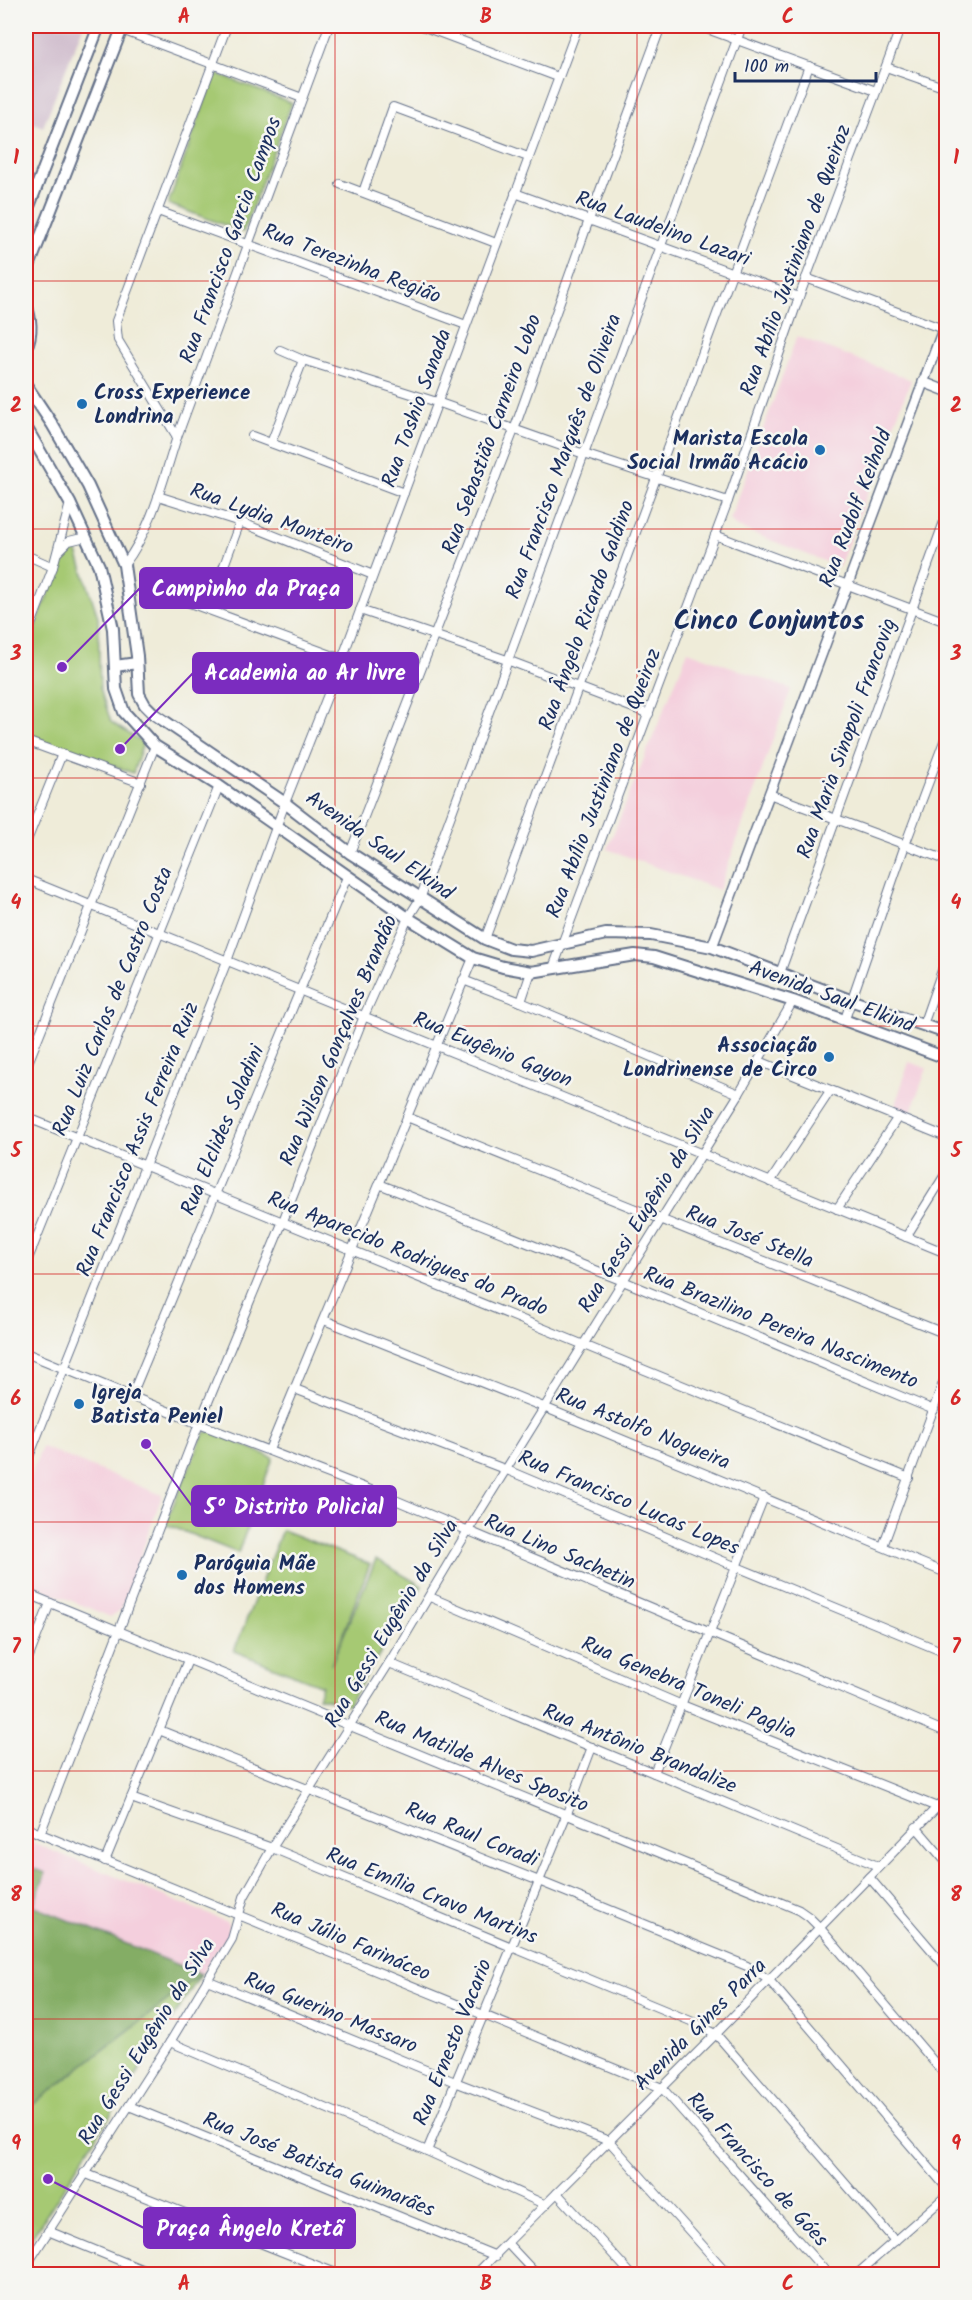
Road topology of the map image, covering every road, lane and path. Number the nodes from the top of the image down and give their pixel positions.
1 (99, 26) edge
2 (227, 26) edge
3 (329, 26) edge
4 (422, 26) edge
5 (578, 26) edge
6 (661, 26) edge
7 (699, 26) edge
8 (742, 26) edge
9 (901, 26) edge
10 (122, 28) edge
11 (737, 39) junction
12 (212, 64) junction
13 (809, 66) junction
14 (886, 67) junction
15 (558, 77) junction
16 (946, 88) edge
17 (876, 91) junction
18 (302, 99) junction
19 (528, 156) junction
20 (340, 184) dead end
21 (363, 192) junction
22 (515, 193) junction
23 (158, 211) junction
24 (26, 214) edge
25 (589, 220) junction
26 (248, 243) junction
27 (496, 243) junction
28 (659, 246) junction
29 (732, 272) junction
30 (26, 274) edge
31 (806, 278) junction
32 (799, 297) junction
33 (26, 304) edge
34 (946, 320) edge
35 (466, 325) junction
36 (943, 334) edge
37 (26, 348) edge
38 (280, 350) dead end
39 (303, 360) junction
40 (922, 382) junction
41 (26, 385) edge
42 (946, 391) edge
43 (437, 402) junction
44 (26, 427) edge
45 (514, 430) junction
46 (252, 436) dead end
47 (177, 437) junction
48 (271, 443) junction
49 (584, 454) junction
50 (657, 478) junction
51 (404, 493) junction
52 (158, 496) junction
53 (728, 501) junction
54 (70, 503) junction
55 (946, 516) edge
56 (240, 522) junction
57 (715, 535) junction
58 (86, 537) junction
59 (57, 553) junction
60 (26, 555) edge
61 (124, 566) junction
62 (53, 567) junction
63 (373, 575) junction
64 (846, 585) junction
65 (187, 602) dead end
66 (208, 609) junction
67 (912, 609) junction
68 (360, 610) junction
69 (946, 622) edge
70 (435, 635) junction
71 (26, 638) edge
72 (342, 659) junction
73 (507, 660) junction
74 (137, 663) junction
75 (115, 666) junction
76 (579, 687) junction
77 (649, 714) junction
78 (946, 736) edge
79 (26, 741) edge
80 (155, 746) junction
81 (62, 754) junction
82 (141, 783) junction
83 (219, 786) junction
84 (769, 794) junction
85 (285, 803) junction
86 (836, 819) junction
87 (278, 826) junction
88 (26, 843) edge
89 (906, 845) junction
90 (350, 853) junction
91 (946, 860) edge
92 (347, 877) junction
93 (26, 879) edge
94 (420, 899) junction
95 (92, 905) junction
96 (408, 918) junction
97 (159, 933) junction
98 (485, 939) junction
99 (562, 945) junction
100 (712, 947) junction
101 (473, 958) junction
102 (946, 959) edge
103 (227, 961) junction
104 (553, 968) junction
105 (531, 972) junction
106 (780, 973) junction
107 (463, 980) junction
108 (300, 991) junction
109 (850, 1000) junction
110 (793, 1001) junction
111 (521, 1002) junction
112 (364, 1016) junction
113 (844, 1019) junction
114 (923, 1024) junction
115 (946, 1033) edge
116 (436, 1045) junction
117 (946, 1058) edge
118 (759, 1061) junction
119 (26, 1068) edge
120 (830, 1091) junction
121 (739, 1094) junction
122 (26, 1117) edge
123 (407, 1117) junction
124 (898, 1117) junction
125 (75, 1137) junction
126 (946, 1137) edge
127 (700, 1154) junction
128 (146, 1166) junction
129 (946, 1173) edge
130 (770, 1182) junction
131 (379, 1184) junction
132 (214, 1194) junction
133 (837, 1209) junction
134 (661, 1220) junction
135 (283, 1221) junction
136 (906, 1237) junction
137 (352, 1250) junction
138 (946, 1253) edge
139 (26, 1264) edge
140 (623, 1281) junction
141 (324, 1320) junction
142 (946, 1334) edge
143 (585, 1344) junction
144 (26, 1353) edge
145 (64, 1369) junction
146 (946, 1375) edge
147 (295, 1389) junction
148 (130, 1397) junction
149 (546, 1408) junction
150 (934, 1410) junction
151 (199, 1424) junction
152 (269, 1450) junction
153 (26, 1464) edge
154 (507, 1470) junction
155 (909, 1478) junction
156 (764, 1497) junction
157 (467, 1532) junction
158 (882, 1546) junction
159 (737, 1567) junction
160 (946, 1573) edge
161 (26, 1593) edge
162 (430, 1597) junction
163 (50, 1603) junction
164 (118, 1631) junction
165 (710, 1635) junction
166 (946, 1653) edge
167 (188, 1660) junction
168 (389, 1663) junction
169 (26, 1664) edge
170 (682, 1705) junction
171 (350, 1726) junction
172 (159, 1730) junction
173 (946, 1732) edge
174 (592, 1748) junction
175 (654, 1773) junction
176 (310, 1789) junction
177 (131, 1798) junction
178 (946, 1798) edge
179 (937, 1807) junction
180 (566, 1816) junction
181 (916, 1827) junction
182 (26, 1828) edge
183 (40, 1834) junction
184 (272, 1848) junction
185 (105, 1861) junction
186 (946, 1862) edge
187 (878, 1866) junction
188 (869, 1877) junction
189 (539, 1881) junction
190 (239, 1914) junction
191 (820, 1928) junction
192 (510, 1947) junction
193 (946, 1967) edge
194 (207, 1980) junction
195 (769, 1980) junction
196 (482, 2015) junction
197 (716, 2034) junction
198 (170, 2042) junction
199 (946, 2076) edge
200 (455, 2082) junction
201 (662, 2088) junction
202 (129, 2106) junction
203 (609, 2141) junction
204 (427, 2151) junction
205 (84, 2173) junction
206 (946, 2187) edge
207 (557, 2193) junction
208 (946, 2196) edge
209 (546, 2205) junction
210 (48, 2231) junction
211 (895, 2241) junction
212 (508, 2244) junction
213 (496, 2256) junction
214 (26, 2266) edge
215 (153, 2274) edge
216 (338, 2274) edge
217 (476, 2274) edge
218 (536, 2274) edge
219 (631, 2274) edge
220 (728, 2274) edge
221 (828, 2274) edge
222 (857, 2274) edge

1 - 24 main road
2 - 12 street
3 - 18 street, Rua Francisco Garcia Campos
4 - 15 street
5 - 15 street, Rua Toshio Sanada
6 - 25 street, Rua Sebastião Carneiro Lobo
7 - 11 street
8 - 11 street, Rua Francisco Marquês de Oliveira
9 - 14 street, Rua Abílio Justiniano de Queiroz
10 - 12 street
10 - 30 main road
11 - 13 street
11 - 28 street, Rua Francisco Marquês de Oliveira
12 - 18 street
12 - 23 street
13 - 17 street
13 - 29 street, Rua Ângelo Ricardo Galdino
14 - 16 street
14 - 17 street, Rua Abílio Justiniano de Queiroz
15 - 19 street, Rua Toshio Sanada
17 - 31 street, Rua Abílio Justiniano de Queiroz
18 - 26 street, Rua Francisco Garcia Campos
19 - 21 street
19 - 22 street, Rua Toshio Sanada
20 - 21 street
21 - 27 street
22 - 25 street, Rua Laudelino Lazari
22 - 27 street, Rua Toshio Sanada
23 - 26 street, Rua Terezinha Região
23 - 47 street
25 - 28 street, Rua Laudelino Lazari
25 - 45 street, Rua Sebastião Carneiro Lobo
26 - 35 street, Rua Terezinha Região
26 - 47 street, Rua Francisco Garcia Campos
27 - 35 street, Rua Toshio Sanada
28 - 29 street, Rua Laudelino Lazari
28 - 49 street, Rua Francisco Marquês de Oliveira
29 - 32 street, Rua Laudelino Lazari
29 - 50 street, Rua Ângelo Ricardo Galdino
31 - 32 street, Rua Abílio Justiniano de Queiroz
31 - 36 street
32 - 53 street, Rua Abílio Justiniano de Queiroz
33 - 37 main road
34 - 36 street, Rua Rudolf Keihold
35 - 43 street, Rua Toshio Sanada
36 - 40 street, Rua Rudolf Keihold
38 - 39 street
39 - 43 street
39 - 48 street
40 - 42 street
40 - 64 street, Rua Rudolf Keihold
41 - 61 main road, Avenida Saul Elkind
43 - 45 street
43 - 51 street, Rua Toshio Sanada
44 - 54 main road, Avenida Saul Elkind
45 - 49 street
45 - 70 street, Rua Sebastião Carneiro Lobo
46 - 48 street
47 - 52 street, Rua Francisco Garcia Campos
48 - 51 street
49 - 50 street
49 - 73 street, Rua Francisco Marquês de Oliveira
50 - 53 street
50 - 76 street, Rua Ângelo Ricardo Galdino
51 - 63 street, Rua Toshio Sanada
52 - 56 street, Rua Lydia Monteiro
52 - 61 street, Rua Francisco Garcia Campos
53 - 57 street, Rua Abílio Justiniano de Queiroz
54 - 58 main road, Avenida Saul Elkind
54 - 59 street
55 - 67 street, Rua Maria Sinopoli Francovig
56 - 63 street, Rua Lydia Monteiro
56 - 66 street
57 - 64 street
57 - 77 street, Rua Abílio Justiniano de Queiroz
58 - 59 street
58 - 75 main road, Avenida Saul Elkind
59 - 62 street
60 - 62 street
61 - 74 main road, Avenida Saul Elkind
62 - 71 street
63 - 68 street, Rua Toshio Sanada
64 - 67 street
64 - 84 street, Rua Rudolf Keihold
65 - 66 street
66 - 72 street
67 - 69 street
67 - 86 street, Rua Maria Sinopoli Francovig
68 - 70 street
68 - 72 street, Rua Toshio Sanada
70 - 73 street
70 - 90 street, Rua Sebastião Carneiro Lobo
72 - 85 street, Rua Toshio Sanada
73 - 76 street
73 - 94 street, Rua Francisco Marquês de Oliveira
74 - 75 main road
74 - 85 main road, Avenida Saul Elkind
75 - 80 main road, Avenida Saul Elkind
76 - 77 street
76 - 98 street, Rua Ângelo Ricardo Galdino
77 - 99 street, Rua Abílio Justiniano de Queiroz
78 - 89 street
79 - 81 street
80 - 82 street
80 - 83 main road, Avenida Saul Elkind
81 - 82 street
81 - 88 street
82 - 95 street
83 - 87 main road, Avenida Saul Elkind
83 - 97 street, Rua Luiz Carlos de Castro Costa
84 - 86 street
84 - 100 street, Rua Rudolf Keihold
85 - 87 street, Rua Toshio Sanada
85 - 90 main road, Avenida Saul Elkind
86 - 89 street
86 - 106 street, Rua Maria Sinopoli Francovig
87 - 92 main road, Avenida Saul Elkind
87 - 103 street, Rua Francisco Assis Ferreira Ruiz
89 - 91 street
89 - 109 street
90 - 94 main road, Avenida Saul Elkind
92 - 96 main road, Avenida Saul Elkind
92 - 108 street, Rua Elclides Saladini
93 - 95 street, Rua Eugênio Gayon
94 - 96 street, Rua Wilson Gonçalves Brandão
94 - 98 main road, Avenida Saul Elkind
95 - 97 street, Rua Eugênio Gayon
95 - 119 street
96 - 101 main road, Avenida Saul Elkind
96 - 112 street, Rua Wilson Gonçalves Brandão
97 - 103 street, Rua Eugênio Gayon
97 - 125 street, Rua Luiz Carlos de Castro Costa
98 - 99 main road, Avenida Saul Elkind
99 - 100 main road, Avenida Saul Elkind
99 - 104 street, Rua Abílio Justiniano de Queiroz
100 - 106 main road, Avenida Saul Elkind
101 - 105 main road, Avenida Saul Elkind
101 - 107 street
102 - 114 street
103 - 108 street, Rua Eugênio Gayon
103 - 128 street, Rua Francisco Assis Ferreira Ruiz
104 - 105 main road, Avenida Saul Elkind
104 - 110 main road, Avenida Saul Elkind
105 - 111 street
106 - 109 main road, Avenida Saul Elkind
107 - 111 street
107 - 116 street
108 - 112 street, Rua Eugênio Gayon
108 - 132 street, Rua Elclides Saladini
109 - 113 street
109 - 114 main road, Avenida Saul Elkind
110 - 113 main road, Avenida Saul Elkind
110 - 118 street, Rua Gessi Eugênio da Silva
111 - 121 street
112 - 116 street, Rua Eugênio Gayon
112 - 135 street, Rua Wilson Gonçalves Brandão
113 - 117 main road, Avenida Saul Elkind
114 - 115 main road, Avenida Saul Elkind
116 - 123 street
116 - 127 street, Rua Eugênio Gayon
118 - 120 street
118 - 121 street, Rua Gessi Eugênio da Silva
120 - 124 street
120 - 130 street
121 - 127 street, Rua Gessi Eugênio da Silva
122 - 125 street, Rua Aparecido Rodrigues do Prado
123 - 131 street
123 - 134 street, Rua José Stella
124 - 126 street
124 - 133 street
125 - 128 street, Rua Aparecido Rodrigues do Prado
125 - 139 street, Rua Luiz Carlos de Castro Costa
127 - 130 street, Rua Eugênio Gayon
127 - 134 street, Rua Gessi Eugênio da Silva
128 - 132 street, Rua Aparecido Rodrigues do Prado
128 - 145 street, Rua Francisco Assis Ferreira Ruiz
129 - 136 street
130 - 133 street, Rua Eugênio Gayon
131 - 137 street
131 - 140 street, Rua Brazilino Pereira Nascimento
132 - 135 street, Rua Aparecido Rodrigues do Prado
132 - 148 street, Rua Elclides Saladini
133 - 136 street, Rua Eugênio Gayon
134 - 140 street, Rua Gessi Eugênio da Silva
134 - 142 street, Rua José Stella
135 - 137 street, Rua Aparecido Rodrigues do Prado
135 - 151 street, Rua Wilson Gonçalves Brandão
136 - 138 street, Rua Eugênio Gayon
137 - 141 street
137 - 143 street, Rua Aparecido Rodrigues do Prado
140 - 143 street, Rua Gessi Eugênio da Silva
140 - 150 street, Rua Brazilino Pereira Nascimento
141 - 147 street
141 - 149 street, Rua Astolfo Nogueira
143 - 149 street, Rua Gessi Eugênio da Silva
143 - 155 street, Rua Aparecido Rodrigues do Prado
144 - 145 street, Rua Lino Sachetin
145 - 148 street, Rua Lino Sachetin
145 - 153 street, Rua Francisco Assis Ferreira Ruiz
146 - 150 street
147 - 152 street
147 - 154 street, Rua Francisco Lucas Lopes
148 - 151 street, Rua Lino Sachetin
149 - 154 street, Rua Gessi Eugênio da Silva
149 - 156 street, Rua Astolfo Nogueira
150 - 155 street
151 - 152 street, Rua Lino Sachetin
151 - 164 street, Rua Wilson Gonçalves Brandão
152 - 157 street, Rua Lino Sachetin
154 - 157 street, Rua Gessi Eugênio da Silva
154 - 159 street, Rua Francisco Lucas Lopes
155 - 158 street
156 - 158 street, Rua Astolfo Nogueira
156 - 159 street
157 - 162 street, Rua Gessi Eugênio da Silva
157 - 165 street, Rua Lino Sachetin
158 - 160 street, Rua Astolfo Nogueira
159 - 165 street
159 - 166 street, Rua Francisco Lucas Lopes
161 - 163 street, Rua Matilde Alves Sposito
162 - 168 street, Rua Gessi Eugênio da Silva
162 - 170 street, Rua Genebra Toneli Paglia
163 - 164 street, Rua Matilde Alves Sposito
163 - 169 street
164 - 167 street, Rua Matilde Alves Sposito
164 - 183 street, Rua Wilson Gonçalves Brandão
165 - 170 street
165 - 173 street, Rua Lino Sachetin
167 - 171 street, Rua Matilde Alves Sposito
167 - 172 street
168 - 171 street, Rua Gessi Eugênio da Silva
168 - 174 street, Rua Antônio Brandalize
170 - 175 street
170 - 179 street, Rua Genebra Toneli Paglia
171 - 176 street, Rua Gessi Eugênio da Silva
171 - 180 street, Rua Matilde Alves Sposito
172 - 176 street, Rua Raul Coradi
172 - 177 street
174 - 175 street, Rua Antônio Brandalize
174 - 180 street, Rua Ernesto Vacario
175 - 187 street, Rua Antônio Brandalize
176 - 184 street, Rua Gessi Eugênio da Silva
176 - 189 street, Rua Raul Coradi
177 - 184 street, Rua Emília Cravo Martins
177 - 185 street
178 - 179 street, Avenida Gines Parra
179 - 181 street, Avenida Gines Parra
180 - 189 street, Rua Ernesto Vacario
180 - 191 street, Rua Matilde Alves Sposito
181 - 186 street
181 - 187 street, Avenida Gines Parra
182 - 183 street, Rua Júlio Farináceo
183 - 185 street, Rua Júlio Farináceo
184 - 190 street, Rua Gessi Eugênio da Silva
184 - 192 street, Rua Emília Cravo Martins
185 - 190 street, Rua Júlio Farináceo
187 - 188 street, Avenida Gines Parra
188 - 191 street, Avenida Gines Parra
188 - 193 street
189 - 192 street, Rua Ernesto Vacario
189 - 195 street, Rua Raul Coradi
190 - 194 street, Rua Gessi Eugênio da Silva
190 - 196 street, Rua Júlio Farináceo
191 - 195 street, Avenida Gines Parra
191 - 199 street, Rua Matilde Alves Sposito
192 - 196 street, Rua Ernesto Vacario
192 - 197 street, Rua Emília Cravo Martins
194 - 198 street, Rua Gessi Eugênio da Silva
194 - 200 street, Rua Guerino Massaro
195 - 197 street, Avenida Gines Parra
195 - 206 street, Rua Raul Coradi
196 - 200 street, Rua Ernesto Vacario
196 - 201 street, Rua Júlio Farináceo
197 - 201 street, Avenida Gines Parra
197 - 211 street
198 - 202 street, Rua Gessi Eugênio da Silva
198 - 204 street
200 - 203 street, Rua Guerino Massaro
200 - 204 street, Rua Ernesto Vacario
201 - 203 street, Avenida Gines Parra
201 - 221 street, Rua Francisco de Góes
202 - 205 street, Rua Gessi Eugênio da Silva
202 - 213 street, Rua José Batista Guimarães
203 - 207 street, Avenida Gines Parra
203 - 220 street
204 - 209 street
205 - 210 street, Rua Gessi Eugênio da Silva
205 - 216 street
207 - 209 street, Avenida Gines Parra
207 - 219 street
208 - 211 street
209 - 212 street, Avenida Gines Parra
210 - 214 street, Rua Gessi Eugênio da Silva
210 - 215 street
211 - 222 street
212 - 213 street, Avenida Gines Parra
212 - 218 street
213 - 217 street, Avenida Gines Parra

